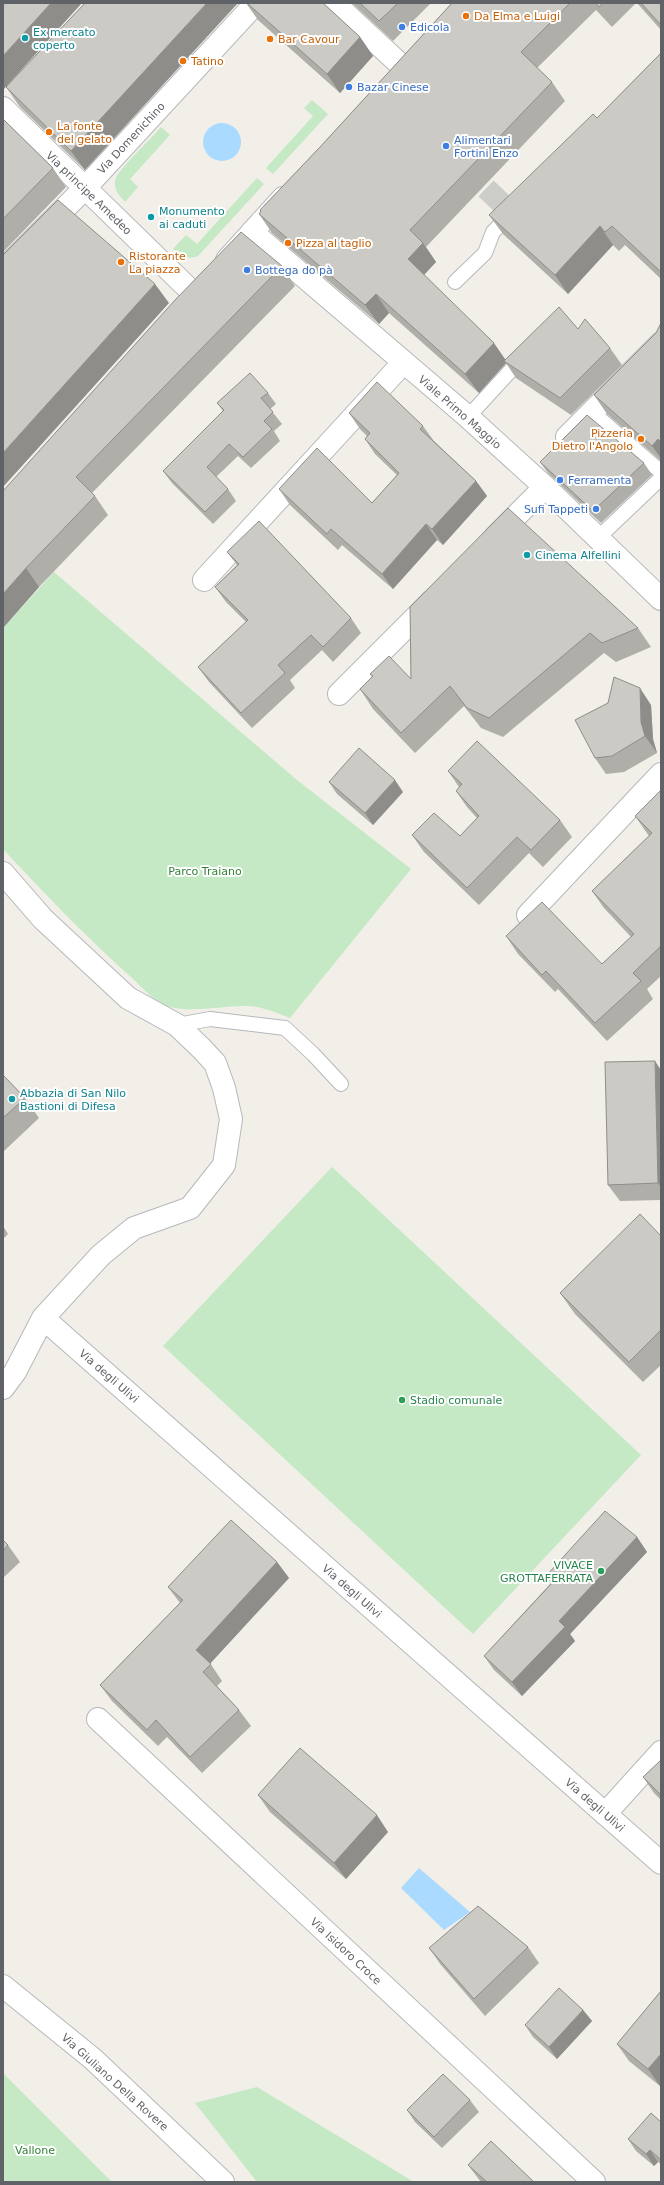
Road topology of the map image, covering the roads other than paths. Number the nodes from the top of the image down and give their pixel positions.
1 (256, 3) edge
2 (334, 3) edge
3 (420, 51) edge
4 (7, 103) edge
5 (295, 185) edge
6 (84, 188) junction
7 (523, 202) edge
8 (252, 232) junction
9 (3, 270) edge
10 (206, 282) junction
11 (455, 282) dead end
12 (178, 311) edge
13 (661, 343) edge
14 (527, 353) edge
15 (403, 363) junction
16 (592, 412) junction
17 (468, 417) junction
18 (660, 472) edge
19 (538, 480) junction
20 (598, 538) junction
21 (481, 552) edge
22 (204, 580) dead end
23 (448, 584) edge
24 (661, 599) edge
25 (339, 694) dead end
26 (661, 774) edge
27 (3, 873) edge
28 (528, 915) edge
29 (177, 1026) junction
30 (341, 1084) dead end
31 (43, 1318) junction
32 (3, 1388) edge
33 (98, 1719) dead end
34 (661, 1752) edge
35 (605, 1814) junction
36 (661, 1863) edge
37 (3, 1986) edge
38 (224, 2182) edge
39 (594, 2182) edge

1 - 6 street, Via Domenichino
2 - 3 street
4 - 6 street, Via principe Amedeo
5 - 8 street
6 - 9 street, Via Domenichino
6 - 10 street, Via principe Amedeo
7 - 11 lane
8 - 10 street
8 - 15 street, Viale Primo Maggio
10 - 12 street
13 - 16 street
14 - 17 lane
15 - 17 street, Viale Primo Maggio
15 - 22 street
16 - 18 lane
16 - 19 street
17 - 19 street, Viale Primo Maggio
18 - 20 lane
19 - 20 street, Viale Primo Maggio
19 - 21 street
20 - 24 street, Viale Primo Maggio
23 - 25 street
26 - 28 street
27 - 29 street
29 - 30 lane
29 - 31 street
31 - 32 street
31 - 35 street, Via degli Ulivi
33 - 39 street, Via Isidoro Croce
34 - 35 street
35 - 36 street, Via degli Ulivi
37 - 38 street, Via Giuliano Della Rovere

